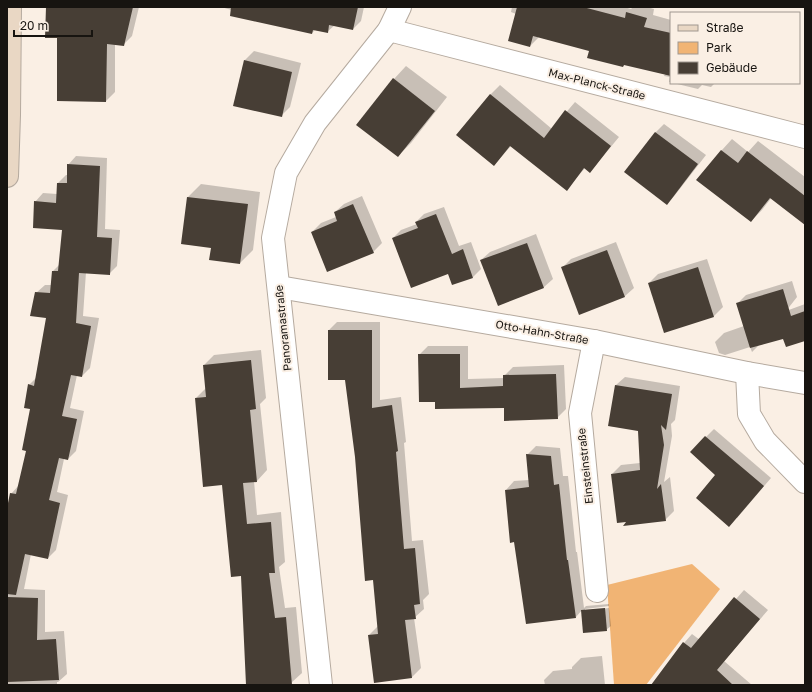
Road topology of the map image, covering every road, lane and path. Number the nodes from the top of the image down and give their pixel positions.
1 (10, 7) edge
2 (400, 7) edge
3 (389, 30) junction
4 (805, 137) edge
5 (7, 176) edge
6 (279, 288) junction
7 (594, 341) junction
8 (747, 373) junction
9 (805, 383) edge
10 (805, 482) edge
11 (597, 591) dead end
12 (321, 685) edge

1 - 5 main road
2 - 3 street, Panoramastraße
3 - 4 street, Max-Planck-Straße
3 - 6 street, Panoramastraße
6 - 7 street, Otto-Hahn-Straße
6 - 12 street, Panoramastraße
7 - 8 street, Otto-Hahn-Straße
7 - 11 street, Einsteinstraße
8 - 9 street, Otto-Hahn-Straße
8 - 10 street

